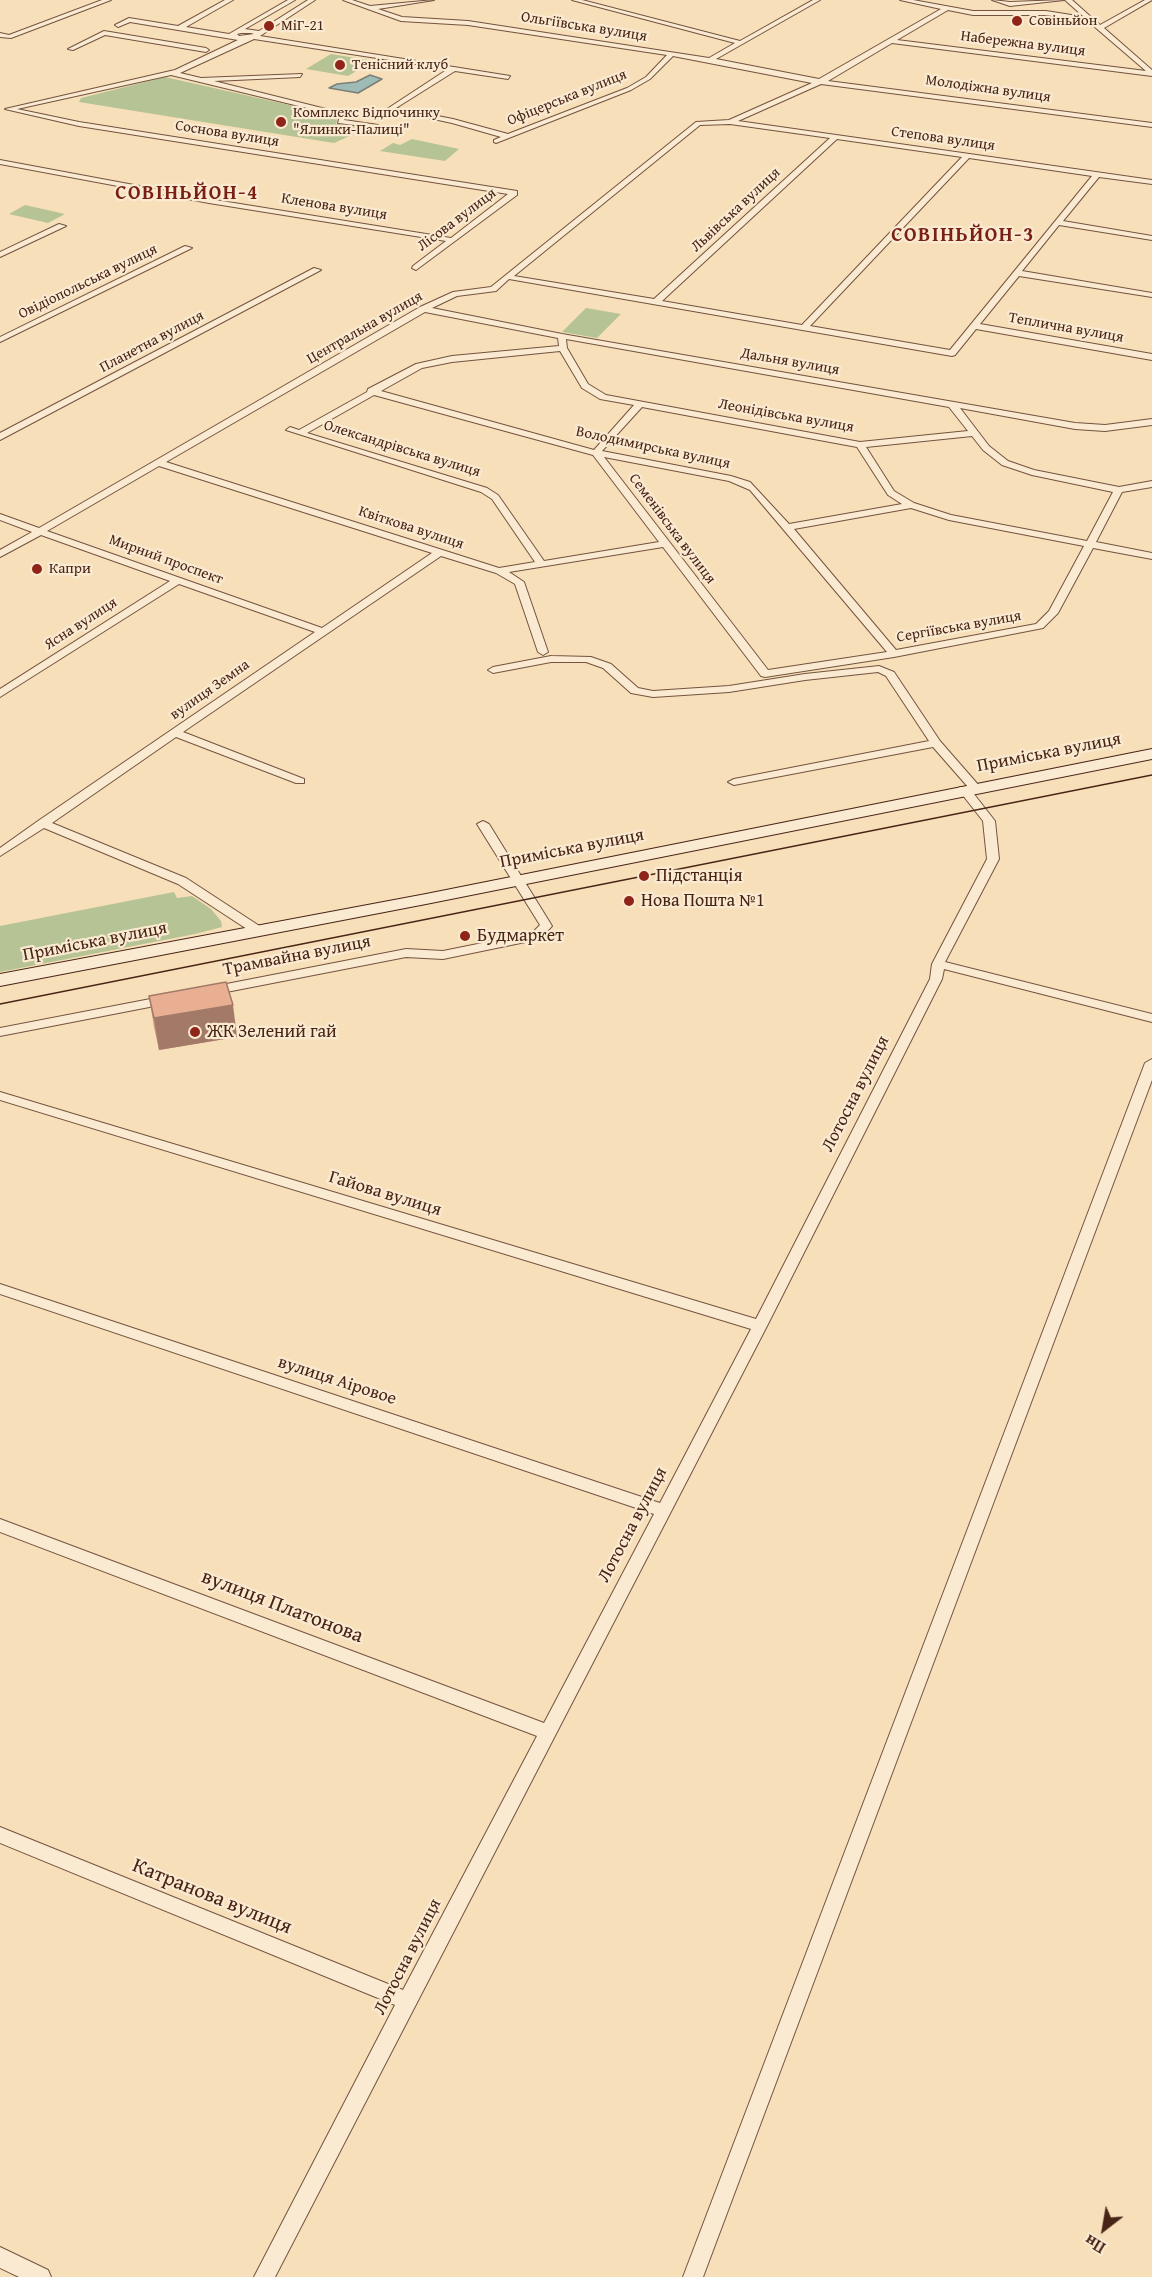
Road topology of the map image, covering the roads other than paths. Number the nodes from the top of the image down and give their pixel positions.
1 (108, 0) edge
2 (230, 0) edge
3 (292, 0) edge
4 (312, 0) edge
5 (346, 0) edge
6 (431, 0) edge
7 (575, 0) edge
8 (795, 0) edge
9 (903, 0) edge
10 (995, 0) edge
11 (1061, 0) edge
12 (1150, 0) edge
13 (1070, 1) edge
14 (814, 2) edge
15 (368, 8) junction
16 (947, 8) junction
17 (1091, 20) junction
18 (118, 25) dead end
19 (180, 28) junction
20 (1099, 28) junction
21 (0, 34) edge
22 (236, 35) junction
23 (254, 36) junction
24 (891, 41) junction
25 (741, 43) junction
26 (71, 49) dead end
27 (206, 50) junction
28 (672, 54) junction
29 (710, 60) junction
30 (453, 69) junction
31 (168, 73) junction
32 (1152, 74) edge
33 (300, 75) dead end
34 (508, 77) dead end
35 (201, 80) junction
36 (820, 81) junction
37 (4, 110) edge
38 (729, 122) junction
39 (1152, 124) edge
40 (378, 128) dead end
41 (507, 136) junction
42 (835, 137) junction
43 (496, 141) dead end
44 (967, 156) junction
45 (0, 162) edge
46 (1097, 174) junction
47 (1152, 182) edge
48 (514, 194) joint
49 (1058, 223) junction
50 (62, 226) dead end
51 (1152, 238) edge
52 (452, 240) junction
53 (188, 248) dead end
54 (0, 255) edge
55 (416, 268) dead end
56 (317, 270) dead end
57 (1018, 273) junction
58 (509, 277) junction
59 (1152, 294) edge
60 (655, 303) junction
61 (423, 309) junction
62 (975, 326) junction
63 (805, 327) junction
64 (562, 336) junction
65 (0, 340) edge
66 (563, 348) junction
67 (1152, 357) edge
68 (371, 391) junction
69 (952, 404) junction
70 (639, 405) junction
71 (1152, 422) edge
72 (973, 433) junction
73 (0, 437) edge
74 (860, 445) junction
75 (596, 453) junction
76 (156, 462) junction
77 (1152, 484) edge
78 (1119, 490) junction
79 (911, 505) junction
80 (0, 517) edge
81 (787, 527) junction
82 (40, 531) junction
83 (663, 544) junction
84 (1091, 544) junction
85 (438, 553) junction
86 (0, 554) edge
87 (1152, 556) edge
88 (541, 563) junction
89 (499, 571) junction
90 (178, 580) junction
91 (321, 631) junction
92 (543, 652) dead end
93 (894, 654) junction
94 (493, 670) dead end
95 (765, 674) joint
96 (0, 694) edge
97 (175, 733) junction
98 (936, 743) junction
99 (1152, 754) edge
100 (300, 781) dead end
101 (734, 782) dead end
102 (970, 789) junction
103 (42, 823) junction
104 (483, 824) dead end
105 (0, 853) edge
106 (519, 880) junction
107 (257, 930) junction
108 (938, 964) junction
109 (0, 980) edge
110 (197, 994) edge
111 (174, 998) edge
112 (1152, 1018) edge
113 (0, 1032) edge
114 (1152, 1063) edge
115 (0, 1096) edge
116 (0, 1289) edge
117 (760, 1326) junction
118 (662, 1510) junction
119 (0, 1525) edge
120 (547, 1732) junction
121 (0, 1835) edge
122 (407, 2001) junction
123 (0, 2258) edge
124 (41, 2277) edge
125 (264, 2277) edge
126 (693, 2277) edge

1 - 21 street
2 - 19 street
3 - 22 street
4 - 23 street
5 - 15 street, Ольгіївська вулиця
6 - 15 street
7 - 25 street
8 - 14 street
9 - 16 street, Набережна вулиця
10 - 11 street
12 - 20 street
13 - 17 street, Набережна вулиця
14 - 25 street
15 - 28 street, Ольгіївська вулиця
16 - 17 street, Набережна вулиця
16 - 24 street
17 - 20 street
18 - 19 street
19 - 22 street
20 - 32 street
22 - 23 street
22 - 23 street
22 - 27 street
23 - 30 street
23 - 31 street
24 - 32 street, Набережна вулиця
24 - 36 street
25 - 29 street
26 - 27 street
27 - 31 street
28 - 29 street, Ольгіївська вулиця
28 - 41 street, Офіцерська вулиця
29 - 36 street, Ольгіївська вулиця
30 - 34 street
30 - 41 street
31 - 35 street
31 - 37 street
33 - 35 street
35 - 40 street
36 - 38 street
36 - 39 street, Молодіжна вулиця
37 - 48 street, Соснова вулиця
38 - 42 street, Степова вулиця
38 - 58 street, Центральна вулиця
41 - 43 street, Офіцерська вулиця
42 - 44 street, Степова вулиця
42 - 60 street, Львівська вулиця
44 - 46 street, Степова вулиця
44 - 63 street
45 - 52 street, Кленова вулиця
46 - 47 street, Степова вулиця
46 - 49 street
48 - 52 street, Лісова вулиця
49 - 51 street
49 - 57 street
50 - 54 street
52 - 55 street, Лісова вулиця
53 - 65 street, Овідіопольська вулиця
56 - 73 street, Планетна вулиця
57 - 59 street
57 - 62 street
58 - 60 street
58 - 61 street, Центральна вулиця
60 - 63 street
61 - 64 street, Дальня вулиця
61 - 76 street, Центральна вулиця
62 - 63 street
62 - 67 street, Теплична вулиця
64 - 66 street, Леонідівська вулиця
64 - 69 street, Дальня вулиця
66 - 68 street
66 - 70 street, Леонідівська вулиця
68 - 75 street, Володимирська вулиця
68 - 88 street, Олександрівська вулиця
69 - 71 street, Дальня вулиця
69 - 72 street
70 - 74 street, Леонідівська вулиця
70 - 75 street
72 - 74 street
72 - 78 street
74 - 79 street, Леонідівська вулиця
75 - 81 street, Володимирська вулиця
75 - 83 street, Семенівська вулиця
76 - 82 street, Центральна вулиця
76 - 85 street, Квіткова вулиця
77 - 78 street
78 - 84 street, Сергіївська вулиця
79 - 81 street
79 - 84 street, Леонідівська вулиця
80 - 82 street, Мирний проспект
81 - 93 street, Володимирська вулиця
82 - 86 street, Центральна вулиця
82 - 90 street, Мирний проспект
83 - 88 street, Квіткова вулиця
83 - 95 street, Семенівська вулиця
84 - 87 street, Леонідівська вулиця
84 - 93 street, Сергіївська вулиця
85 - 89 street, Квіткова вулиця
85 - 91 street, вулиця Земна
88 - 89 street, Квіткова вулиця
89 - 92 street
90 - 91 street, Мирний проспект
90 - 96 street, Ясна вулиця
91 - 97 street, вулиця Земна
93 - 95 street, Сергіївська вулиця
94 - 98 street, Лотосна вулиця
97 - 100 street
97 - 103 street, вулиця Земна
98 - 101 street
98 - 102 street, Лотосна вулиця
99 - 102 street, Приміська вулиця
102 - 106 street, Приміська вулиця
102 - 108 street, Лотосна вулиця
103 - 105 street, вулиця Земна
103 - 107 street
104 - 106 street
106 - 107 street, Приміська вулиця
106 - 110 street, Трамвайна вулиця
107 - 109 street, Приміська вулиця
108 - 112 street
108 - 117 street, Лотосна вулиця
111 - 113 street
114 - 126 street
115 - 117 street, Гайова вулиця
116 - 118 street, вулиця Аіровое
117 - 118 street, Лотосна вулиця
118 - 120 street, Лотосна вулиця
119 - 120 street, вулиця Платонова
120 - 122 street, Лотосна вулиця
121 - 122 street, Катранова вулиця
122 - 125 street, Лотосна вулиця
123 - 124 street

